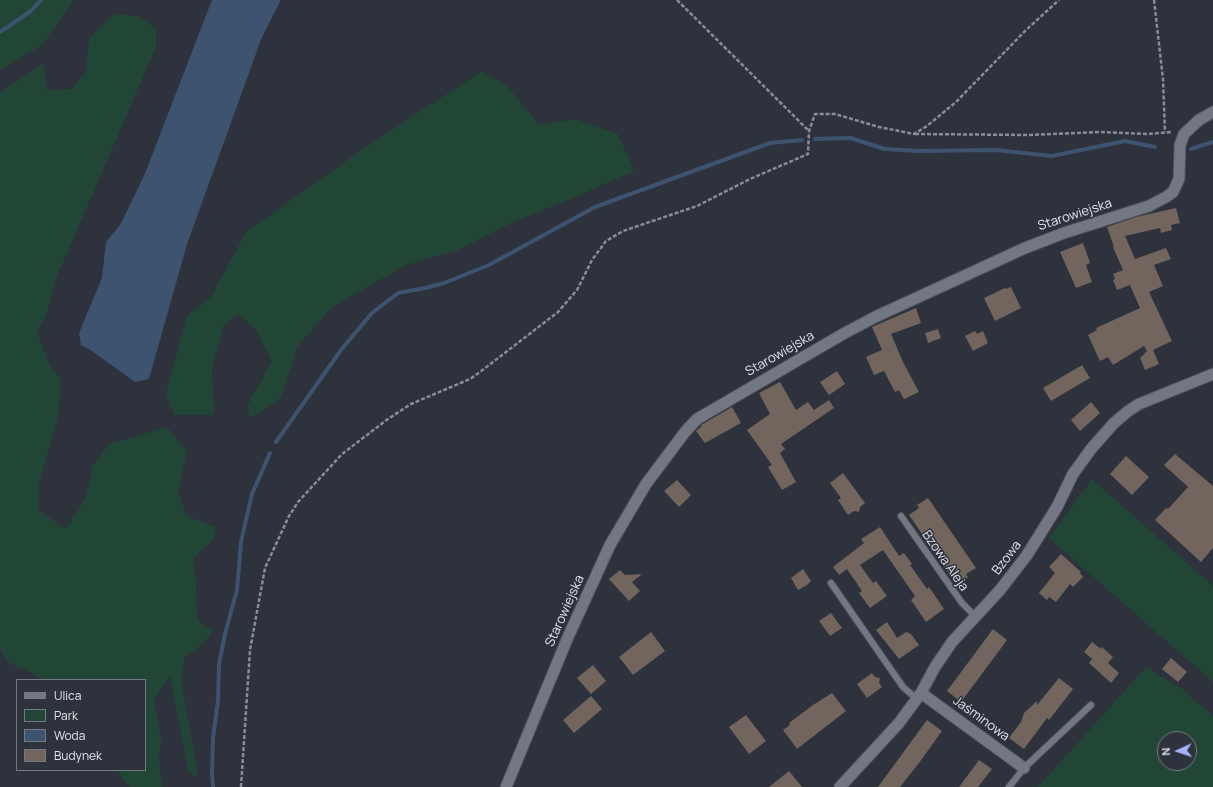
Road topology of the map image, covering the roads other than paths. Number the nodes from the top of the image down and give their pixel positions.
1 (1213, 112) edge
2 (1213, 374) edge
3 (901, 516) dead end
4 (831, 583) dead end
5 (975, 616) junction
6 (919, 696) junction
7 (1090, 705) dead end
8 (1024, 768) junction
9 (506, 787) edge
10 (840, 787) edge
11 (1009, 787) edge

1 - 9 street, Starowiejska
2 - 5 street, Bzowa
3 - 5 lane, Bzowa Aleja
4 - 6 lane
5 - 6 street, Bzowa
6 - 8 street, Jaśminowa
6 - 10 street, Bzowa
7 - 8 lane
8 - 11 lane

